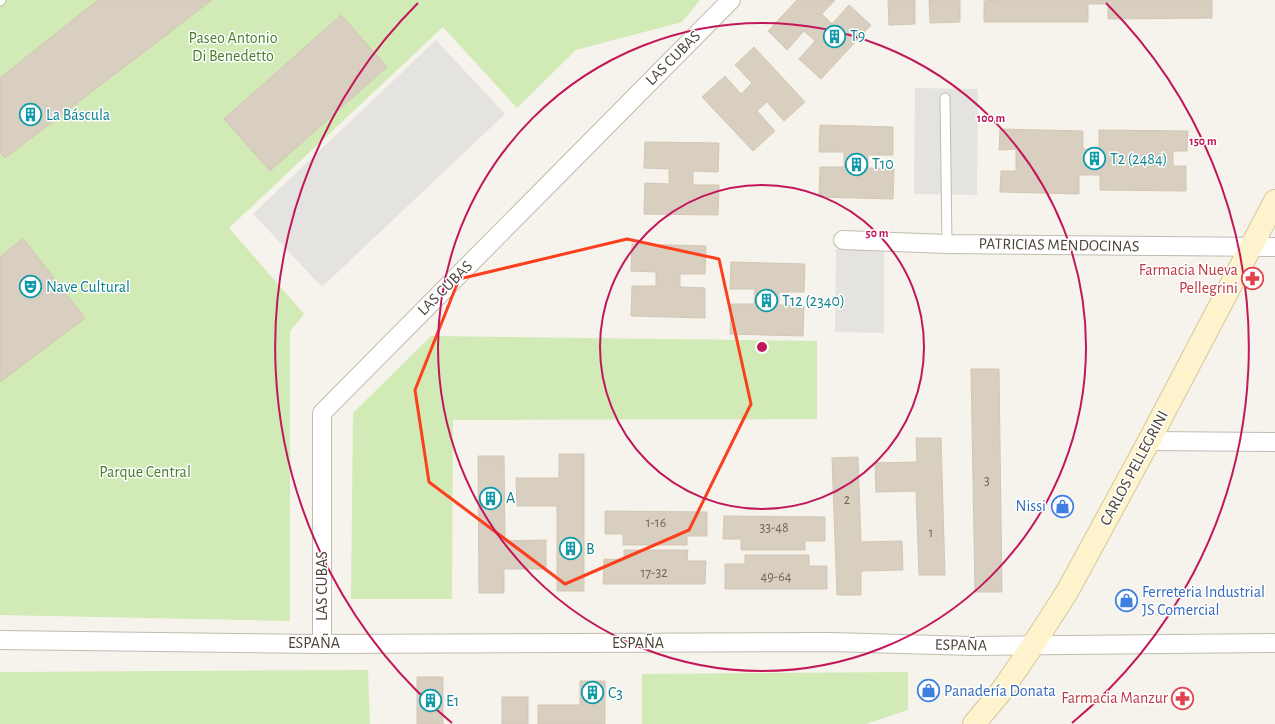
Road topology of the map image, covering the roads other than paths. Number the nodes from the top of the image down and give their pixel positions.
1 (731, 0) edge
2 (945, 98) dead end
3 (1275, 201) edge
4 (843, 240) dead end
5 (947, 244) junction
6 (1251, 247) junction
7 (1275, 247) edge
8 (1149, 441) junction
9 (1275, 442) edge
10 (0, 640) edge
11 (1275, 643) edge
12 (322, 644) junction
13 (1033, 646) junction
14 (974, 724) edge

1 - 12 street, LAS CUBAS
2 - 5 lane
3 - 6 street, CARLOS PELLEGRINI
4 - 5 street, PATRICIAS MENDOCINAS
5 - 6 street, PATRICIAS MENDOCINAS
6 - 7 street, PATRICIAS MENDOCINAS
6 - 8 street, CARLOS PELLEGRINI
8 - 9 street
8 - 13 street, CARLOS PELLEGRINI
10 - 12 street, ESPAÑA
11 - 13 street, ESPAÑA
12 - 13 street, ESPAÑA
13 - 14 street, CARLOS PELLEGRINI

